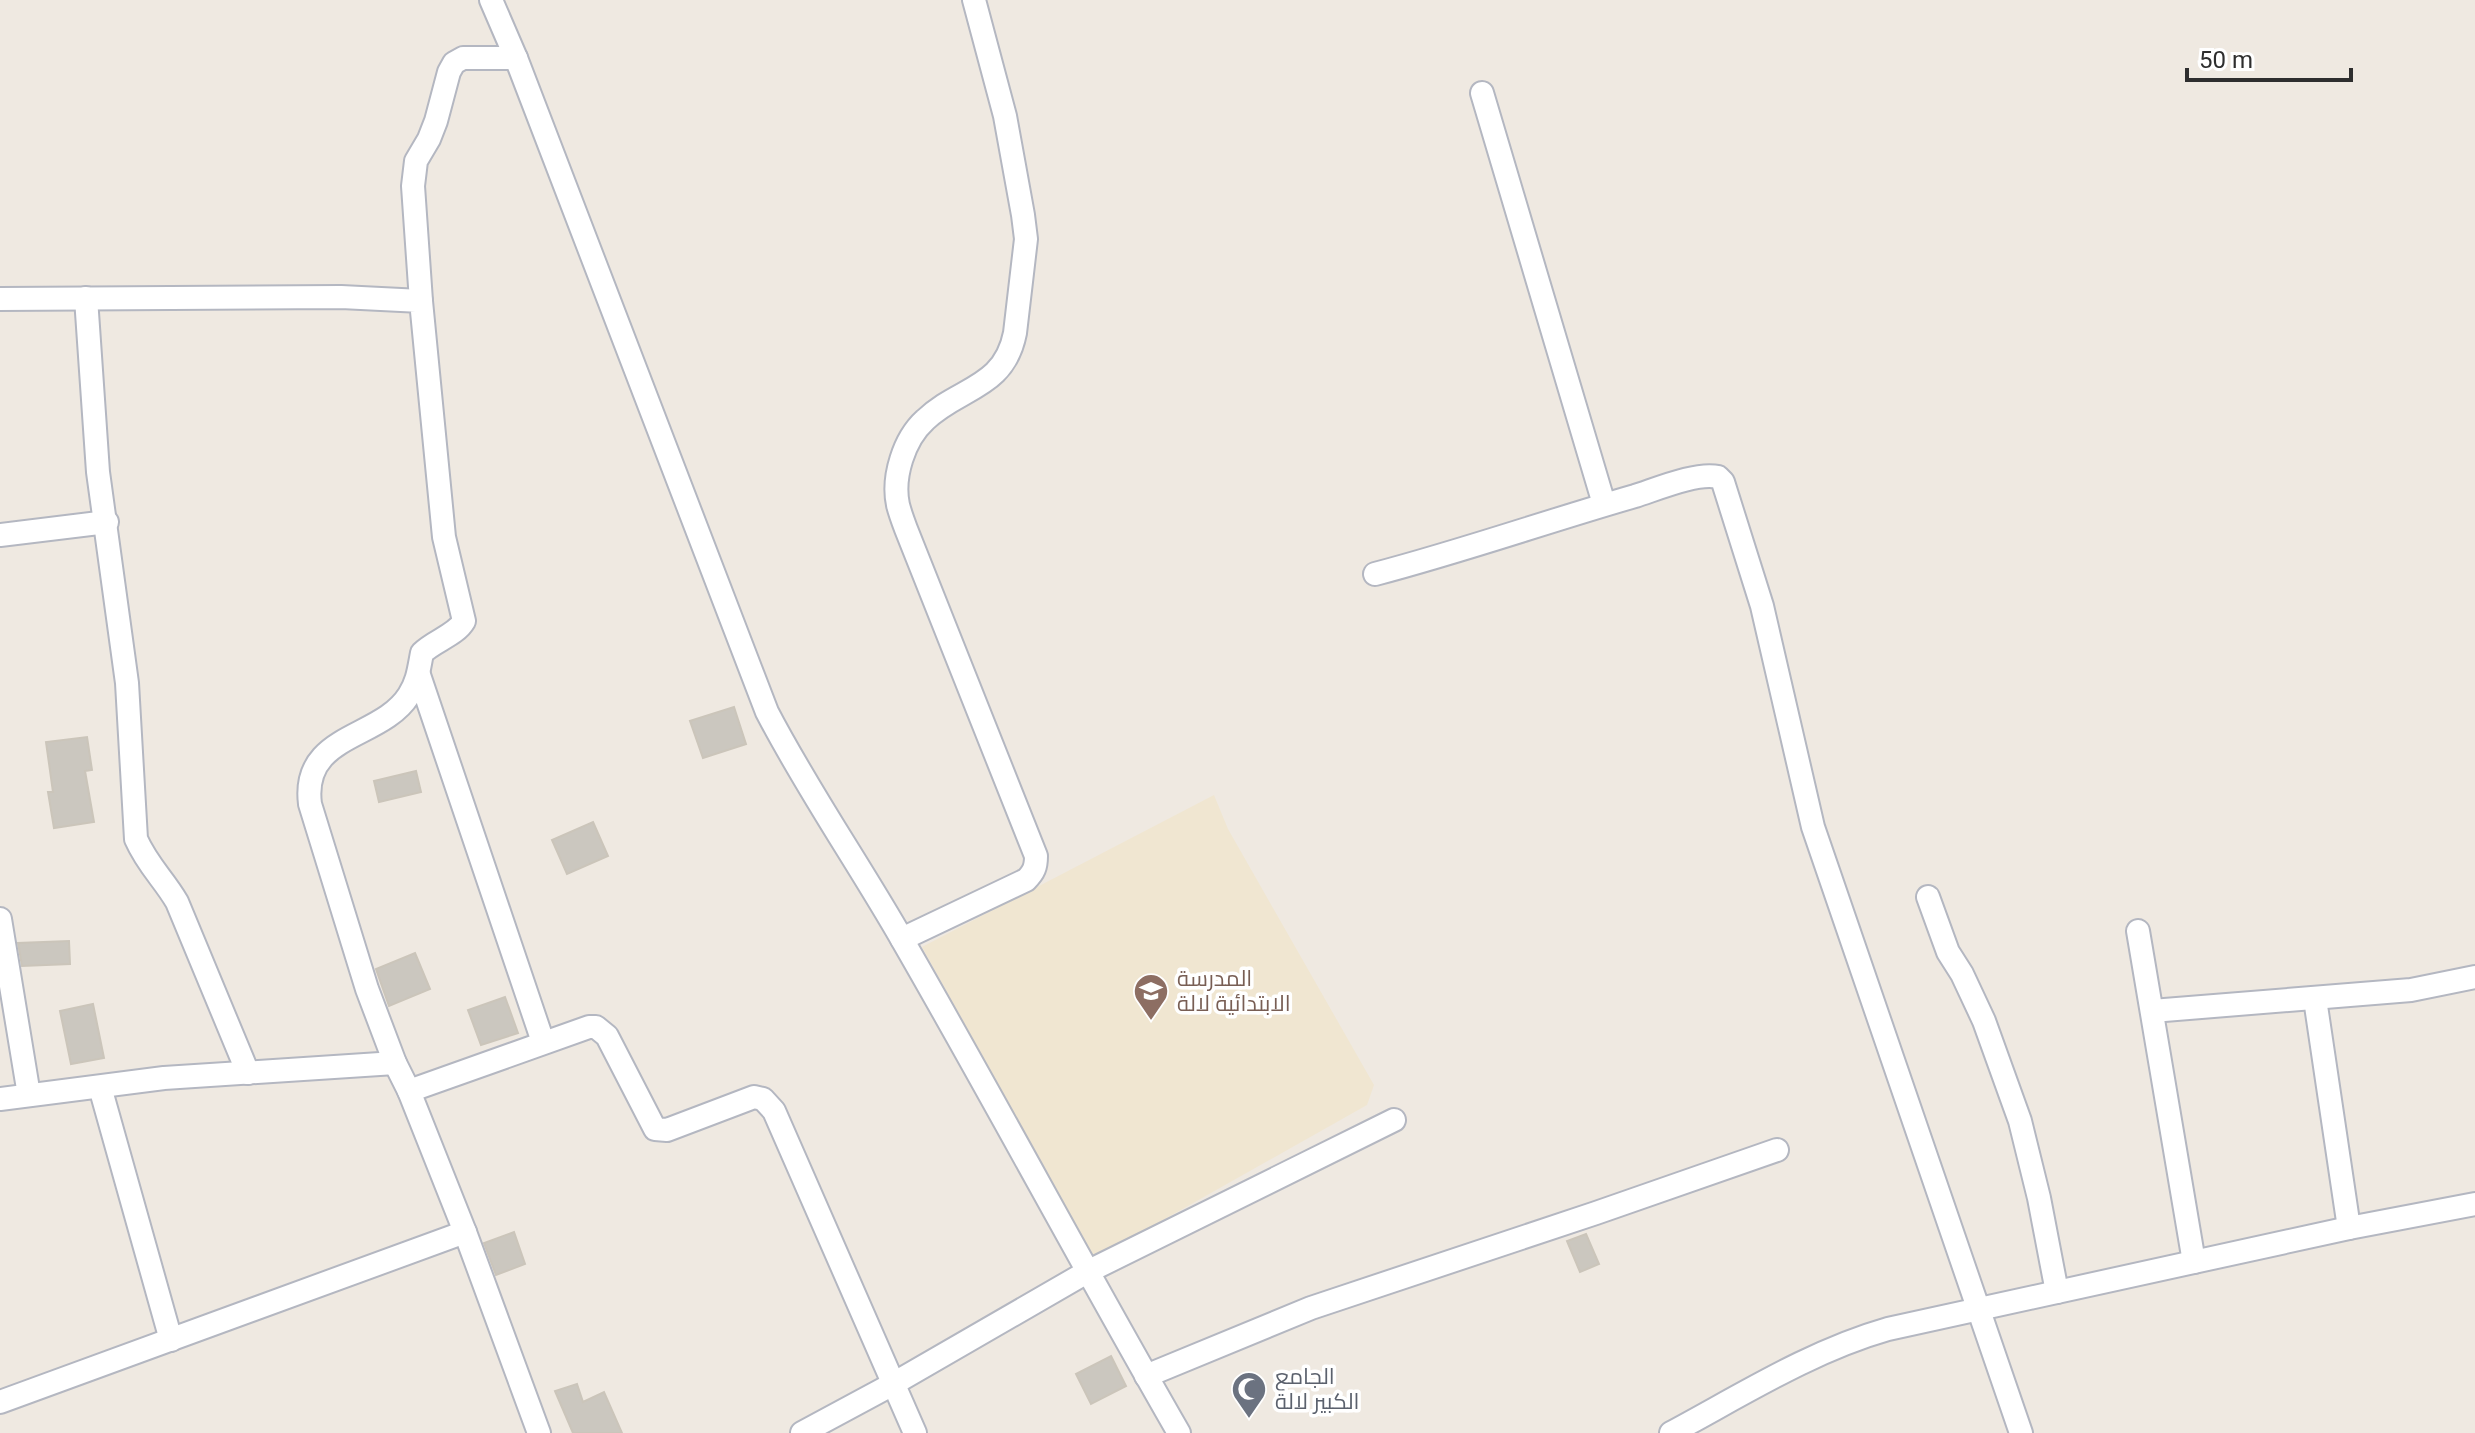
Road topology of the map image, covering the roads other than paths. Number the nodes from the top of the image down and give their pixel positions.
1 (491, 0) edge
2 (974, 0) edge
3 (516, 58) junction
4 (1482, 93) dead end
5 (86, 298) junction
6 (0, 299) edge
7 (421, 301) junction
8 (1604, 504) junction
9 (107, 522) junction
10 (0, 535) edge
11 (1375, 574) dead end
12 (419, 675) junction
13 (1928, 897) dead end
14 (0, 919) edge
15 (2138, 931) dead end
16 (902, 939) junction
17 (2475, 977) edge
18 (2315, 999) junction
19 (2152, 1011) junction
20 (543, 1042) junction
21 (395, 1063) junction
22 (248, 1073) junction
23 (100, 1087) junction
24 (409, 1091) junction
25 (29, 1095) junction
26 (0, 1099) edge
27 (1394, 1120) dead end
28 (1777, 1150) dead end
29 (2475, 1204) edge
30 (2349, 1228) junction
31 (465, 1232) junction
32 (2194, 1262) junction
33 (1087, 1272) junction
34 (2057, 1292) junction
35 (1977, 1309) junction
36 (171, 1340) junction
37 (1146, 1376) junction
38 (893, 1384) junction
39 (1, 1394) edge
40 (539, 1433) edge
41 (802, 1433) edge
42 (915, 1433) edge
43 (1179, 1433) edge
44 (1671, 1433) edge
45 (2021, 1433) edge

1 - 3 street
2 - 16 street
3 - 7 street
3 - 16 street
4 - 8 street
5 - 6 street
5 - 7 street
5 - 9 street
7 - 12 street
8 - 11 street
8 - 35 street
9 - 10 street
9 - 22 street
12 - 20 street
12 - 21 street
13 - 34 street
14 - 25 street
15 - 19 street
16 - 33 street
17 - 18 street
18 - 19 street
18 - 30 street
19 - 32 street
20 - 24 street
20 - 38 street
21 - 22 street
21 - 24 street
22 - 23 street
23 - 25 street
23 - 36 street
24 - 31 street
25 - 26 street
27 - 33 street
28 - 37 street
29 - 30 street
30 - 32 street
31 - 36 street
31 - 40 street
32 - 34 street
33 - 37 street
33 - 38 street
34 - 35 street
35 - 44 street
35 - 45 street
36 - 39 street
37 - 43 street
38 - 41 street
38 - 42 street

